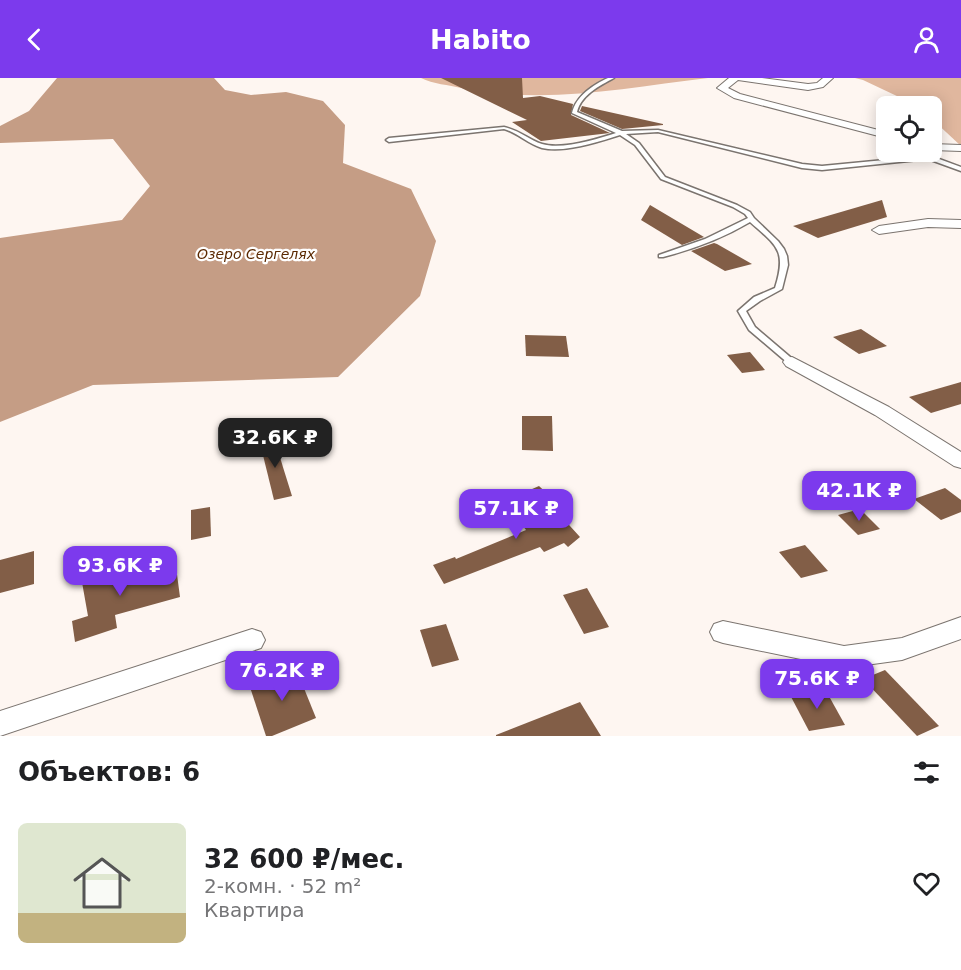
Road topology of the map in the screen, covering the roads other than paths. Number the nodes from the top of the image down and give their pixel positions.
1 (612, 78) edge
2 (735, 78) edge
3 (742, 78) edge
4 (828, 78) edge
5 (876, 132) edge
6 (621, 133) junction
7 (389, 140) dead end
8 (961, 148) edge
9 (942, 150) edge
10 (942, 157) edge
11 (876, 160) edge
12 (961, 169) edge
13 (751, 219) junction
14 (961, 224) edge
15 (879, 230) dead end
16 (662, 256) dead end
17 (792, 362) joint
18 (961, 461) edge
19 (961, 628) edge
20 (723, 632) dead end
21 (252, 640) dead end
22 (0, 724) edge

1 - 6 lane
2 - 5 street
3 - 4 street
6 - 7 lane
6 - 11 lane
6 - 13 lane
8 - 9 street
10 - 12 lane
13 - 16 lane
13 - 17 lane
14 - 15 street
17 - 18 street
19 - 20 street
21 - 22 street

